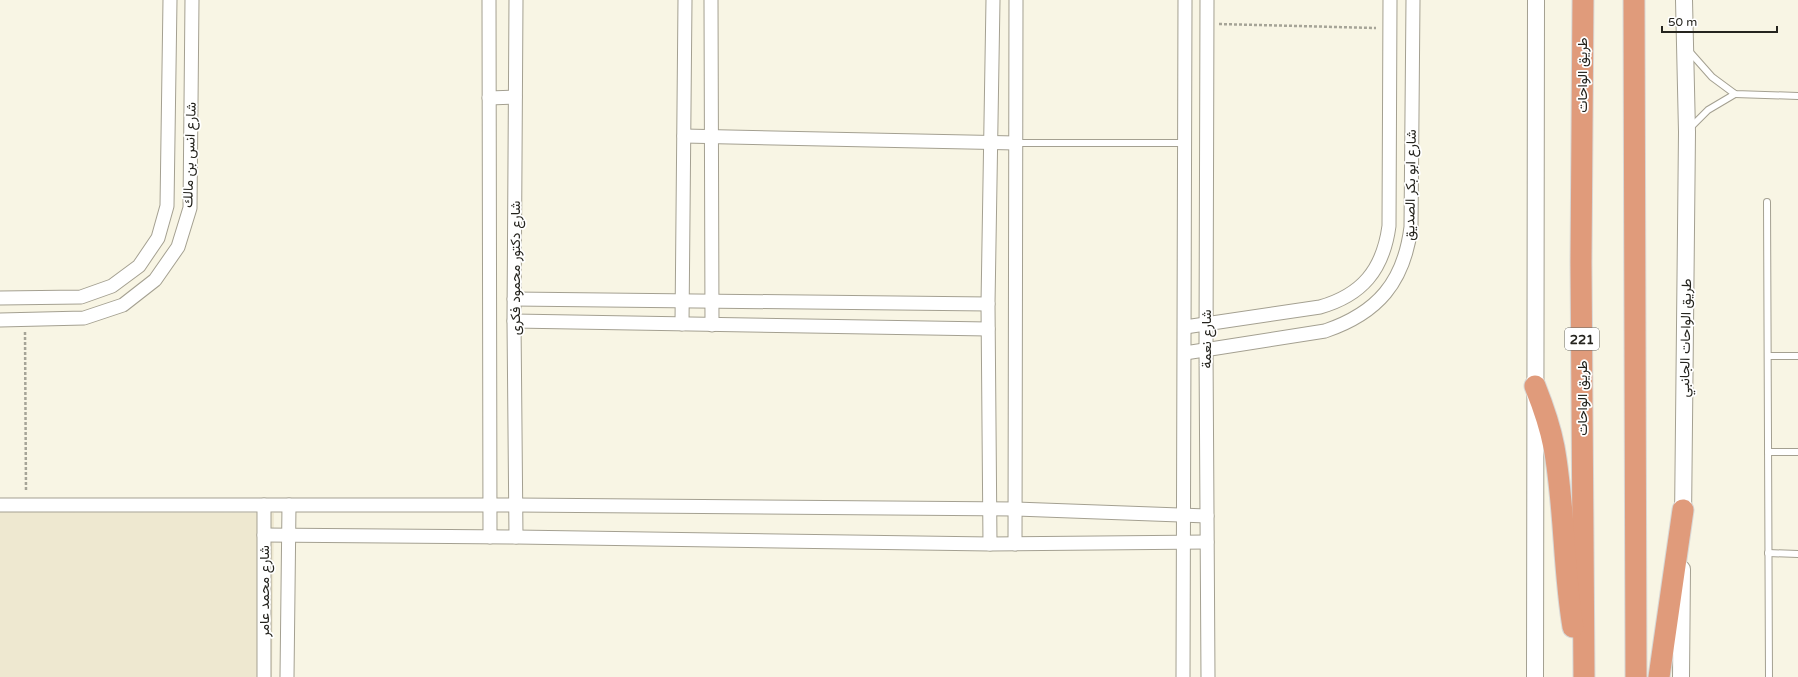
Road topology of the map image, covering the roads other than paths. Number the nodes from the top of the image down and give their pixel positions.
1 (170, 0) edge
2 (192, 0) edge
3 (489, 0) edge
4 (516, 0) edge
5 (685, 0) edge
6 (712, 0) edge
7 (993, 0) edge
8 (1016, 0) edge
9 (1185, 0) edge
10 (1207, 0) edge
11 (1390, 0) edge
12 (1412, 0) edge
13 (1536, 0) edge
14 (1583, 0) edge
15 (1634, 0) edge
16 (1684, 0) edge
17 (1684, 44) junction
18 (1735, 94) junction
19 (515, 96) junction
20 (1798, 96) edge
21 (489, 98) junction
22 (1687, 132) junction
23 (684, 136) junction
24 (712, 136) junction
25 (1016, 143) junction
26 (1185, 143) junction
27 (992, 144) junction
28 (1767, 202) dead end
29 (0, 298) edge
30 (514, 299) junction
31 (683, 301) junction
32 (712, 302) junction
33 (988, 304) junction
34 (0, 320) edge
35 (514, 321) junction
36 (682, 324) junction
37 (1206, 324) junction
38 (712, 325) junction
39 (1185, 327) junction
40 (988, 329) junction
41 (1206, 350) junction
42 (1185, 353) junction
43 (1768, 356) junction
44 (1798, 356) edge
45 (1535, 386) junction
46 (1768, 452) junction
47 (1798, 452) edge
48 (0, 505) edge
49 (264, 505) junction
50 (289, 505) junction
51 (490, 505) junction
52 (516, 505) junction
53 (989, 509) junction
54 (1015, 509) junction
55 (1683, 510) junction
56 (1185, 514) junction
57 (1207, 516) junction
58 (288, 534) junction
59 (264, 536) junction
60 (490, 536) junction
61 (516, 537) junction
62 (1185, 541) junction
63 (1207, 542) junction
64 (990, 544) junction
65 (1015, 544) junction
66 (1768, 553) junction
67 (1798, 554) edge
68 (1584, 673) edge
69 (264, 677) edge
70 (287, 677) edge
71 (1183, 677) edge
72 (1208, 677) edge
73 (1535, 677) edge
74 (1636, 677) edge
75 (1659, 677) edge
76 (1681, 677) edge
77 (1769, 677) edge

1 - 29 street, شارع انس بن مالك
2 - 34 street, شارع انس بن مالك
3 - 21 street, شارع دكتور محمود فكرى
4 - 19 street, شارع دكتور محمود فكرى
5 - 23 street
6 - 24 street
7 - 27 street
8 - 25 street
9 - 26 street, شارع نعمة
10 - 37 street, شارع نعمة
11 - 37 street, شارع ابو بكر الصديق
12 - 41 street, شارع ابو بكر الصديق
13 - 45 street
14 - 68 highway, طريق الواحات / 221
15 - 74 highway
16 - 17 street, طريق الواحات الجانبي
17 - 18 lane
17 - 22 street, طريق الواحات الجانبي
18 - 20 lane
18 - 22 lane
19 - 21 street
19 - 30 street, شارع دكتور محمود فكرى
21 - 51 street, شارع دكتور محمود فكرى
22 - 55 street, طريق الواحات الجانبي
23 - 24 street
23 - 31 street
24 - 27 street
24 - 32 street
25 - 26 lane
25 - 27 street
25 - 54 street
26 - 39 street, شارع نعمة
27 - 33 street
28 - 43 lane
30 - 31 street
30 - 35 street, شارع دكتور محمود فكرى
31 - 32 street
31 - 36 street
32 - 33 street
32 - 38 street
33 - 40 street
35 - 36 street
35 - 52 street, شارع دكتور محمود فكرى
36 - 38 street
37 - 39 street, شارع ابو بكر الصديق
37 - 41 street, شارع نعمة
38 - 40 street
39 - 42 street, شارع نعمة
40 - 53 street
41 - 42 street, شارع ابو بكر الصديق
41 - 57 street, شارع نعمة
42 - 56 street, شارع نعمة
43 - 44 lane
43 - 46 lane
45 - 68 highway
45 - 73 street
46 - 47 lane
46 - 66 lane
48 - 49 street
49 - 50 street
49 - 59 street, شارع محمد عامر
50 - 51 street
50 - 58 street, شارع محمد عامر
51 - 52 street
51 - 60 street, شارع دكتور محمود فكرى
52 - 53 street
52 - 61 street, شارع دكتور محمود فكرى
53 - 54 street
53 - 64 street
54 - 56 street
54 - 65 street
55 - 75 highway
55 - 76 street, طريق الواحات الجانبي
56 - 57 street
56 - 62 street, شارع نعمة
57 - 63 street, شارع نعمة
58 - 59 street
58 - 60 street
58 - 70 street, شارع محمد عامر
59 - 69 street, شارع محمد عامر
60 - 61 street
61 - 64 street
62 - 63 street
62 - 65 street
62 - 71 street, شارع نعمة
63 - 72 street, شارع نعمة
64 - 65 street
66 - 67 lane
66 - 77 lane

